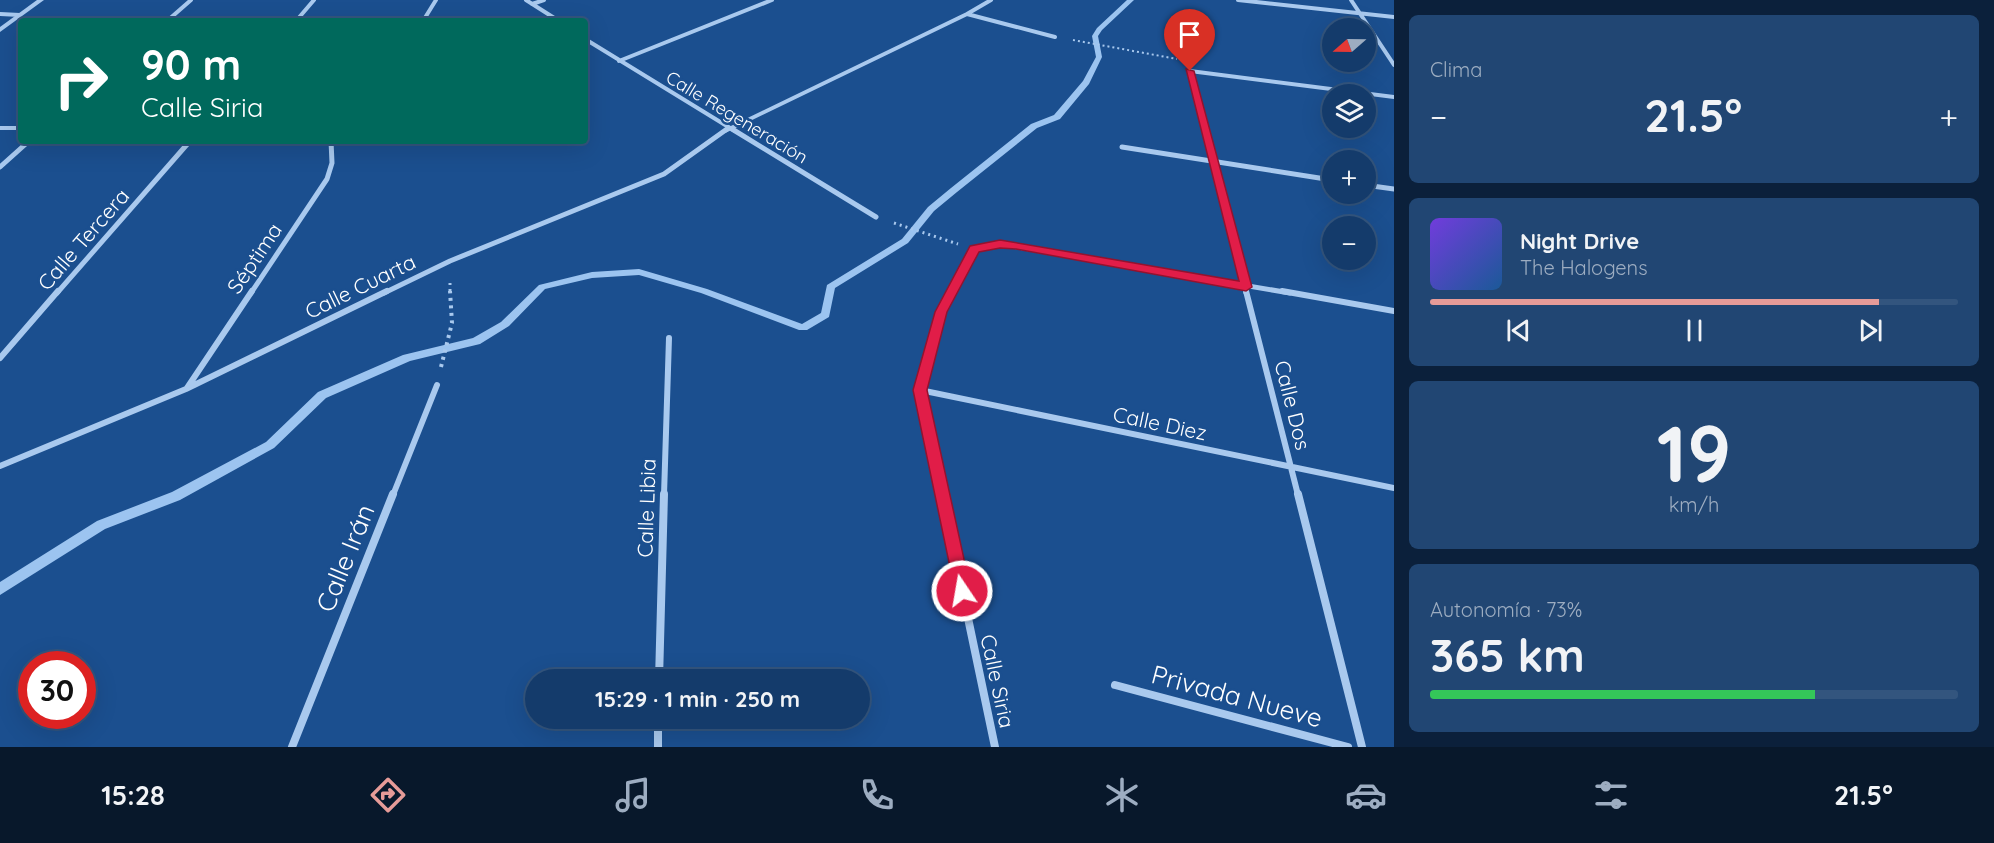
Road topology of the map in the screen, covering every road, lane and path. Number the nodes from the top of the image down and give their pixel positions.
1 (41, 0) edge
2 (191, 0) edge
3 (314, 0) edge
4 (436, 0) edge
5 (526, 0) edge
6 (544, 0) edge
7 (772, 0) edge
8 (991, 0) edge
9 (1238, 0) edge
10 (1351, 0) edge
11 (532, 4) junction
12 (1358, 13) junction
13 (0, 14) edge
14 (967, 14) junction
15 (20, 15) junction
16 (1394, 17) edge
17 (170, 18) edge
18 (299, 18) edge
19 (425, 18) edge
20 (553, 18) edge
21 (0, 30) edge
22 (1055, 37) joint
23 (588, 41) edge
24 (618, 61) junction
25 (1394, 65) edge
26 (1190, 71) junction
27 (1394, 97) edge
28 (0, 128) edge
29 (18, 128) edge
30 (729, 129) junction
31 (26, 144) edge
32 (187, 144) edge
33 (331, 144) edge
34 (1122, 147) dead end
35 (1214, 162) junction
36 (0, 167) edge
37 (1322, 178) edge
38 (1376, 187) edge
39 (1394, 189) edge
40 (876, 217) joint
41 (960, 244) dead end
42 (450, 285) dead end
43 (1246, 287) junction
44 (1394, 311) edge
45 (669, 338) dead end
46 (0, 358) edge
47 (437, 385) joint
48 (186, 389) junction
49 (920, 390) junction
50 (0, 466) edge
51 (1292, 468) junction
52 (1394, 488) edge
53 (659, 669) edge
54 (1115, 685) dead end
55 (658, 729) edge
56 (292, 747) edge
57 (658, 747) edge
58 (995, 747) edge
59 (1348, 747) edge
60 (1362, 747) edge

1 - 15 street
2 - 17 street
3 - 18 street
4 - 19 street
5 - 11 street
6 - 11 street
7 - 24 street
8 - 14 street, Calle Cuarta
9 - 12 street
10 - 12 street
11 - 20 street
12 - 16 street
12 - 25 street
13 - 15 street
14 - 22 street
14 - 30 street, Calle Cuarta
15 - 21 street
22 - 26 path
23 - 24 street, Calle Regeneración
24 - 30 street, Calle Regeneración
26 - 27 street
26 - 35 street, Calle Dos
28 - 29 street
30 - 40 street, Calle Regeneración
30 - 48 street, Calle Cuarta
31 - 36 street
32 - 46 street, Calle Tercera
33 - 48 street, Séptima
34 - 35 street
35 - 37 street
35 - 43 street, Calle Dos
38 - 39 street
40 - 41 path
42 - 47 path
43 - 44 street
43 - 49 street, Calle Siria
43 - 51 street, Calle Dos
45 - 53 street, Calle Libia
47 - 56 street, Calle Irán
48 - 50 street, Calle Cuarta
49 - 51 street, Calle Diez
49 - 58 street, Calle Siria
51 - 52 street, Calle Diez
51 - 60 street, Calle Dos
54 - 59 street, Privada Nueve
55 - 57 street

